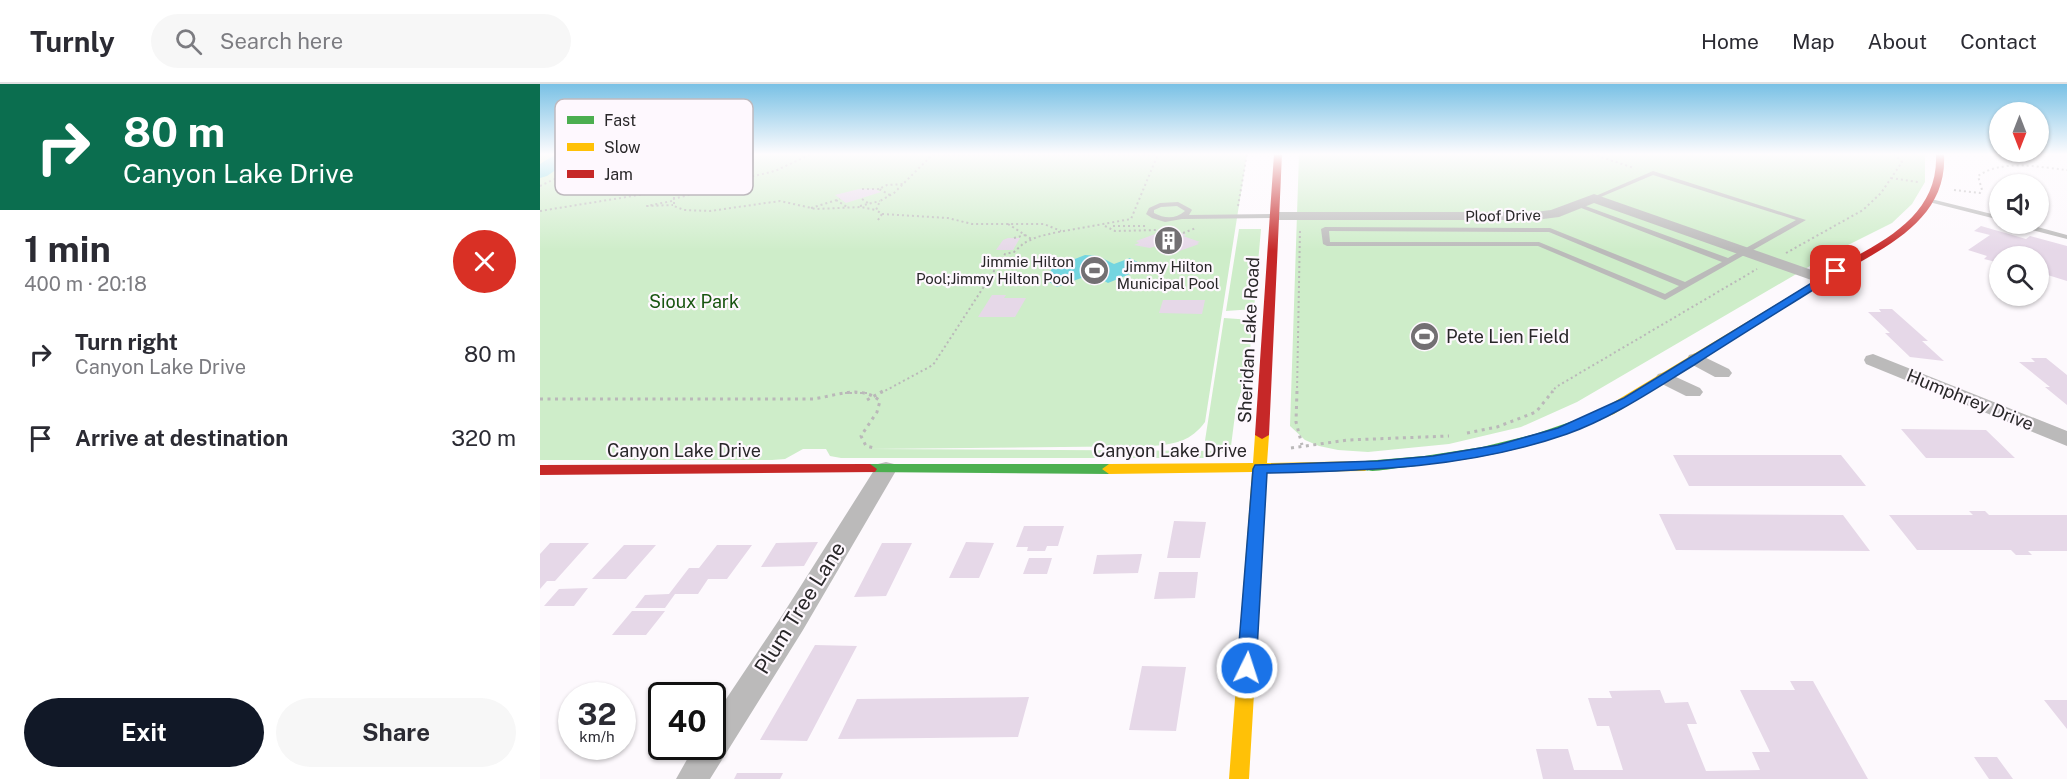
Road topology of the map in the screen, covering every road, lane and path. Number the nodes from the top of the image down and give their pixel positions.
1 (884, 186) edge
2 (901, 186) edge
3 (1146, 186) edge
4 (1241, 186) edge
5 (1276, 186) edge
6 (1621, 186) edge
7 (1696, 186) edge
8 (1886, 186) edge
9 (1935, 186) edge
10 (1981, 186) edge
11 (1938, 187) junction
12 (862, 189) dead end
13 (879, 189) junction
14 (637, 195) edge
15 (674, 195) edge
16 (686, 195) edge
17 (890, 195) junction
18 (588, 197) dead end
19 (676, 197) junction
20 (1594, 198) junction
21 (685, 199) dead end
22 (862, 199) dead end
23 (673, 200) junction
24 (880, 201) junction
25 (1931, 201) junction
26 (585, 203) junction
27 (868, 203) junction
28 (673, 205) junction
29 (1578, 205) junction
30 (859, 207) junction
31 (810, 208) junction
32 (848, 208) junction
33 (876, 210) junction
34 (540, 212) edge
35 (882, 214) junction
36 (1989, 215) edge
37 (1274, 216) junction
38 (1181, 217) junction
39 (1236, 217) junction
40 (878, 220) dead end
41 (1403, 223) junction
42 (1482, 223) junction
43 (1006, 224) junction
44 (1105, 226) junction
45 (1163, 229) dead end
46 (1061, 231) junction
47 (2049, 232) edge
48 (1025, 234) junction
49 (2067, 237) edge
50 (1014, 238) dead end
51 (1034, 240) junction
52 (1745, 251) junction
53 (1728, 261) junction
54 (1772, 261) junction
55 (1823, 279) junction
56 (1685, 285) junction
57 (1696, 360) junction
58 (1873, 360) dead end
59 (1722, 373) dead end
60 (1665, 378) junction
61 (1693, 392) dead end
62 (875, 395) junction
63 (540, 399) edge
64 (867, 400) dead end
65 (1464, 434) dead end
66 (1456, 435) dead end
67 (2067, 439) edge
68 (1261, 448) junction
69 (883, 459) junction
70 (1260, 469) junction
71 (540, 471) edge
72 (726, 725) edge
73 (704, 760) edge
74 (692, 779) edge
75 (1239, 779) edge

1 - 13 path
2 - 17 path
3 - 44 path
4 - 39 path
5 - 37 street, Sheridan Lake Road
6 - 20 lane
7 - 52 lane
8 - 54 path
9 - 11 path
10 - 11 path
11 - 25 street, Canyon Lake Drive
12 - 13 path
13 - 17 path
14 - 26 path
15 - 23 path
16 - 19 path
17 - 24 path
18 - 26 path
19 - 21 path
19 - 23 path
20 - 29 street, Ploof Drive
20 - 52 street
22 - 27 path
23 - 28 path
23 - 28 path
24 - 27 path
24 - 33 path
25 - 36 lane
25 - 55 street, Canyon Lake Drive
26 - 34 path
27 - 30 path
28 - 31 path
29 - 42 street, Ploof Drive
29 - 53 lane
30 - 32 path
30 - 33 path
31 - 32 path
31 - 32 path
33 - 35 path
35 - 40 path
35 - 43 path
37 - 39 lane
37 - 41 street, Ploof Drive
37 - 68 street, Sheridan Lake Road
38 - 38 lane
38 - 39 lane
41 - 42 street, Ploof Drive
41 - 56 lane
42 - 56 lane
43 - 46 path
43 - 48 path
44 - 45 path
44 - 46 path
46 - 51 path
47 - 49 lane
48 - 50 path
48 - 51 path
51 - 62 path
52 - 53 lane
52 - 54 street
53 - 56 lane
54 - 55 street
54 - 65 path
55 - 57 street, Canyon Lake Drive
57 - 59 street
57 - 60 street, Canyon Lake Drive
58 - 67 street, Humphrey Drive
60 - 61 street
60 - 70 street, Canyon Lake Drive
62 - 63 path
62 - 64 path
62 - 69 path
66 - 68 path
68 - 70 street, Sheridan Lake Road
69 - 70 street, Canyon Lake Drive
69 - 71 street, Canyon Lake Drive
69 - 72 street, Plum Tree Lane
70 - 75 street, Sheridan Lake Road
73 - 74 street, Plum Tree Lane

